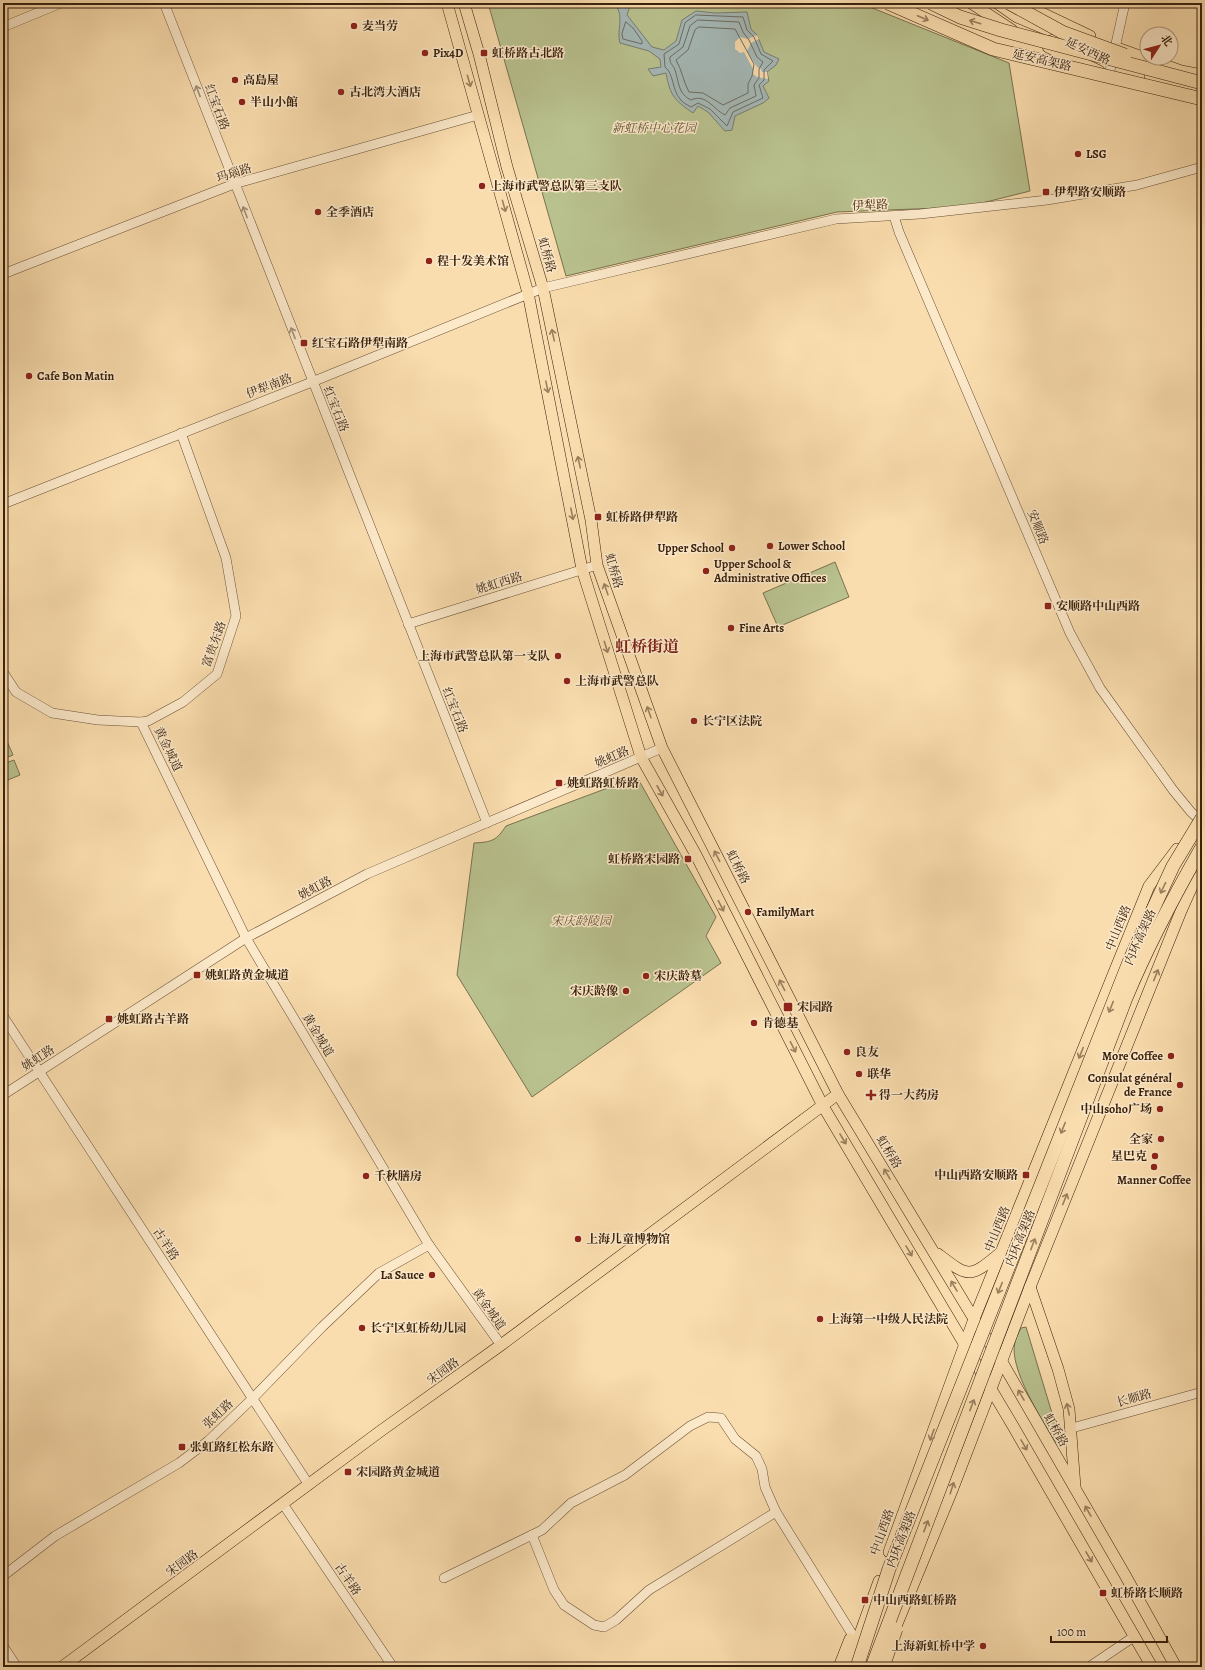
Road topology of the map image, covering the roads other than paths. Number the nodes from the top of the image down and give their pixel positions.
1 (61, 3) edge
2 (164, 3) edge
3 (447, 3) edge
4 (464, 3) edge
5 (888, 3) edge
6 (932, 3) edge
7 (971, 3) edge
8 (998, 3) edge
9 (1009, 3) edge
10 (1022, 3) edge
11 (1125, 3) edge
12 (3, 26) edge
13 (1113, 61) junction
14 (1202, 75) edge
15 (1176, 76) junction
16 (1202, 82) edge
17 (1202, 91) edge
18 (1202, 99) edge
19 (1202, 105) edge
20 (478, 115) junction
21 (1202, 167) edge
22 (234, 184) junction
23 (894, 216) junction
24 (3, 274) edge
25 (543, 288) junction
26 (528, 293) junction
27 (312, 382) junction
28 (181, 433) junction
29 (3, 504) edge
30 (597, 564) junction
31 (582, 569) junction
32 (408, 624) junction
33 (3, 672) edge
34 (141, 722) junction
35 (662, 748) junction
36 (641, 757) junction
37 (1201, 819) edge
38 (487, 823) junction
39 (1202, 847) edge
40 (1202, 864) edge
41 (246, 938) junction
42 (3, 1016) edge
43 (39, 1072) junction
44 (838, 1094) junction
45 (3, 1095) edge
46 (823, 1106) junction
47 (429, 1245) junction
48 (933, 1250) junction
49 (1001, 1252) junction
50 (1030, 1287) junction
51 (974, 1319) junction
52 (501, 1345) junction
53 (964, 1345) junction
54 (1002, 1362) junction
55 (991, 1390) junction
56 (1202, 1392) edge
57 (252, 1399) junction
58 (1004, 1412) junction
59 (980, 1419) junction
60 (1072, 1428) junction
61 (309, 1485) junction
62 (1076, 1490) junction
63 (283, 1504) junction
64 (776, 1512) junction
65 (532, 1535) junction
66 (912, 1562) junction
67 (3, 1576) edge
68 (444, 1578) dead end
69 (1135, 1636) junction
70 (854, 1639) junction
71 (3, 1646) edge
72 (17, 1667) edge
73 (62, 1667) edge
74 (393, 1667) edge
75 (839, 1667) edge
76 (848, 1667) edge
77 (857, 1667) edge
78 (872, 1667) edge
79 (881, 1667) edge
80 (1089, 1667) edge
81 (1152, 1667) edge
82 (1176, 1667) edge

1 - 12 street
22 -> 2 street, 红宝石路
3 -> 20 main road
4 - 25 main road, 虹桥路
5 -> 18 highway, 延安高架路, bridge
15 -> 6 highway, 延安高架路, bridge
7 - 13 main road, 延安西路
8 - 13 main road, 延安西路
9 - 15 highway, bridge
10 - 13 main road, 延安西路
11 - 13 street
13 - 14 main road, 延安西路
13 - 16 main road, 延安西路
13 - 17 main road, 延安西路
13 - 19 main road, 延安西路
15 - 16 highway, 延安高架路, bridge
20 - 22 street, 玛瑙路
20 -> 26 main road
21 - 23 street, 伊犁路
22 - 24 street, 玛瑙路
27 -> 22 street, 红宝石路
23 - 25 street, 伊犁路
23 - 37 street, 安顺路
25 - 26 street, 伊犁南路
30 -> 25 main road, 虹桥路
26 - 27 street, 伊犁南路
26 -> 31 main road
27 - 28 street, 伊犁南路
27 - 32 street, 红宝石路
28 - 29 street, 伊犁南路
28 - 34 street, 富贵东路
30 - 31 street, 姚虹西路
35 -> 30 main road, 虹桥路
31 - 32 street, 姚虹西路
31 -> 36 main road
32 - 38 street, 红宝石路
33 - 34 street, 富贵东路
34 - 41 street, 黄金城道
35 - 36 street, 姚虹路
44 -> 35 main road, 虹桥路
36 - 38 street, 姚虹路
36 -> 46 main road
37 -> 49 main road, 中山西路
37 -> 77 highway, 内环高架路, bridge
38 - 41 street, 姚虹路
66 -> 39 highway, 内环高架路, bridge
50 -> 40 main road
41 - 43 street, 姚虹路
41 - 47 street, 黄金城道
42 - 43 street, 古羊路
43 - 45 street, 姚虹路
43 - 57 street, 古羊路
44 - 46 main road, 宋园路
48 -> 44 main road, 虹桥路
46 - 52 main road, 宋园路
46 -> 53 main road
47 - 52 street, 黄金城道
47 - 57 street, 张虹路
48 - 49 main road
51 -> 48 main road, 虹桥路
49 - 51 main road, 中山西路
50 - 54 main road
60 -> 50 main road
51 - 53 main road, 中山西路
51 - 54 main road, 虹桥路
52 - 61 main road, 宋园路
53 - 55 main road
53 -> 70 main road, 中山西路
54 - 55 main road
62 -> 54 main road, 虹桥路
55 - 58 main road
55 - 59 main road
56 - 60 street, 长顺路
57 - 61 street, 古羊路
57 - 67 street, 张虹路
58 - 59 main road
58 -> 69 main road
79 -> 59 main road
60 - 62 main road
61 - 63 main road, 宋园路
82 -> 62 main road, 虹桥路
63 - 73 main road, 宋园路
63 - 74 street, 古羊路
64 - 65 street
64 - 65 street
64 - 70 street
65 - 68 street
66 - 78 highway, 内环高架路, bridge
66 - 79 highway, bridge
69 - 80 street
69 - 81 main road
70 - 75 main road
70 - 76 main road, 中山西路
71 - 72 street

